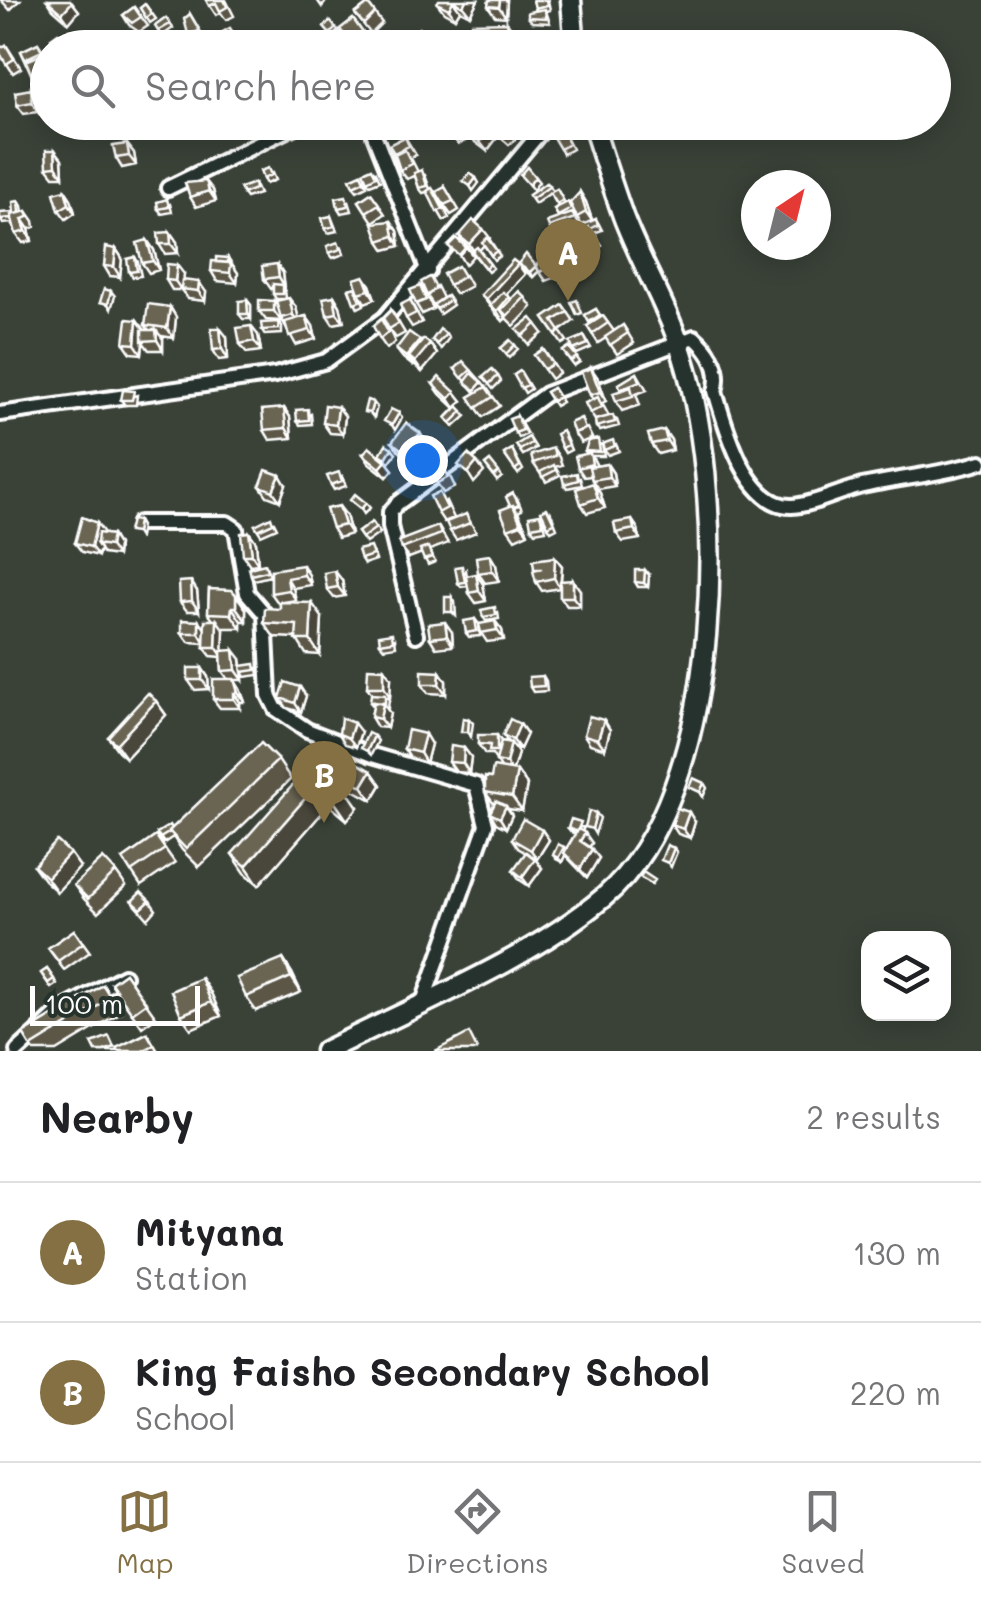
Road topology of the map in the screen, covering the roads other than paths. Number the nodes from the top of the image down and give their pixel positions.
1 (571, 0) edge
2 (574, 30) edge
3 (266, 140) edge
4 (376, 140) edge
5 (534, 140) edge
6 (598, 140) edge
7 (168, 188) dead end
8 (428, 271) junction
9 (679, 343) junction
10 (0, 414) edge
11 (981, 462) edge
12 (139, 523) edge
13 (416, 635) dead end
14 (124, 976) edge
15 (423, 1002) junction
16 (16, 1051) edge
17 (325, 1051) edge

1 - 2 main road
3 - 7 street
4 - 8 street
5 - 8 street
6 - 9 main road
8 - 10 street
9 - 11 street
9 - 13 street
9 - 15 main road
12 - 15 street
14 - 16 street
15 - 17 main road

